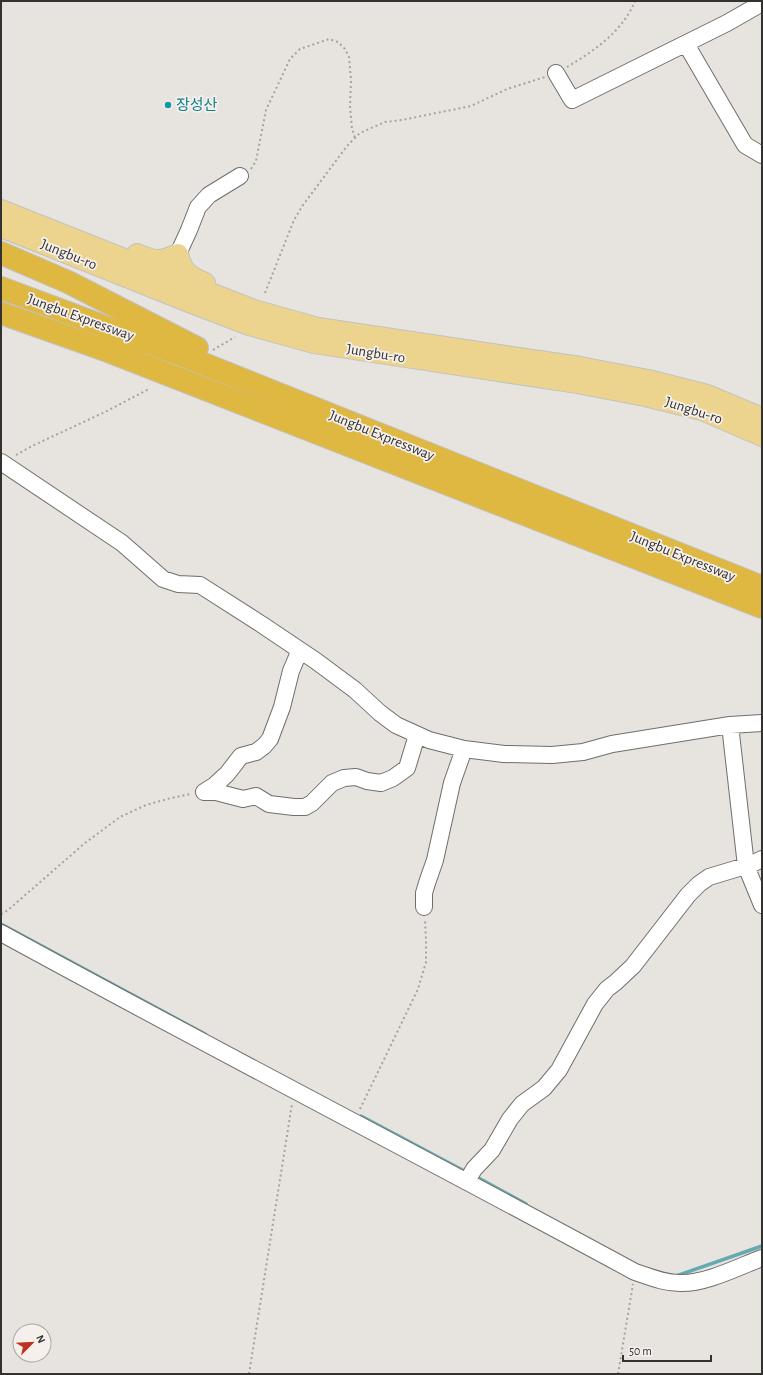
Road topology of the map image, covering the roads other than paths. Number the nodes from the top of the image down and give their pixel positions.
1 (762, 3) edge
2 (686, 44) junction
3 (556, 73) road end
4 (762, 155) edge
5 (240, 176) road end
6 (1, 210) edge
7 (37, 224) junction
8 (1, 226) edge
9 (1, 253) edge
10 (178, 254) junction
11 (1, 288) edge
12 (254, 310) junction
13 (1, 313) edge
14 (1, 330) edge
15 (128, 358) junction
16 (315, 408) junction
17 (762, 418) edge
18 (762, 436) edge
19 (2, 462) edge
20 (762, 588) edge
21 (762, 607) edge
22 (300, 650) junction
23 (762, 723) edge
24 (730, 725) junction
25 (417, 735) junction
26 (464, 749) junction
27 (762, 859) edge
28 (746, 866) junction
29 (762, 905) edge
30 (424, 907) road end
31 (1, 933) edge
32 (469, 1176) junction
33 (762, 1258) edge

1 - 2 street
2 - 3 street
2 - 4 street
5 - 10 street
6 - 7 main road, Jungbu-ro
7 - 10 main road
7 - 12 main road, Jungbu-ro
8 - 18 main road, Jungbu-ro
9 - 16 highway
10 - 12 main road
11 - 16 highway, Jungbu Expressway
12 - 17 main road, Jungbu-ro
13 - 15 highway, Jungbu Expressway
14 - 15 highway
15 - 21 highway, Jungbu Expressway
16 - 20 highway, Jungbu Expressway
19 - 22 street
22 - 25 street
22 - 25 street
23 - 24 street
24 - 26 street
24 - 28 street
25 - 26 street
26 - 30 street
27 - 28 street
28 - 29 street
28 - 32 street
31 - 32 street
32 - 33 street

